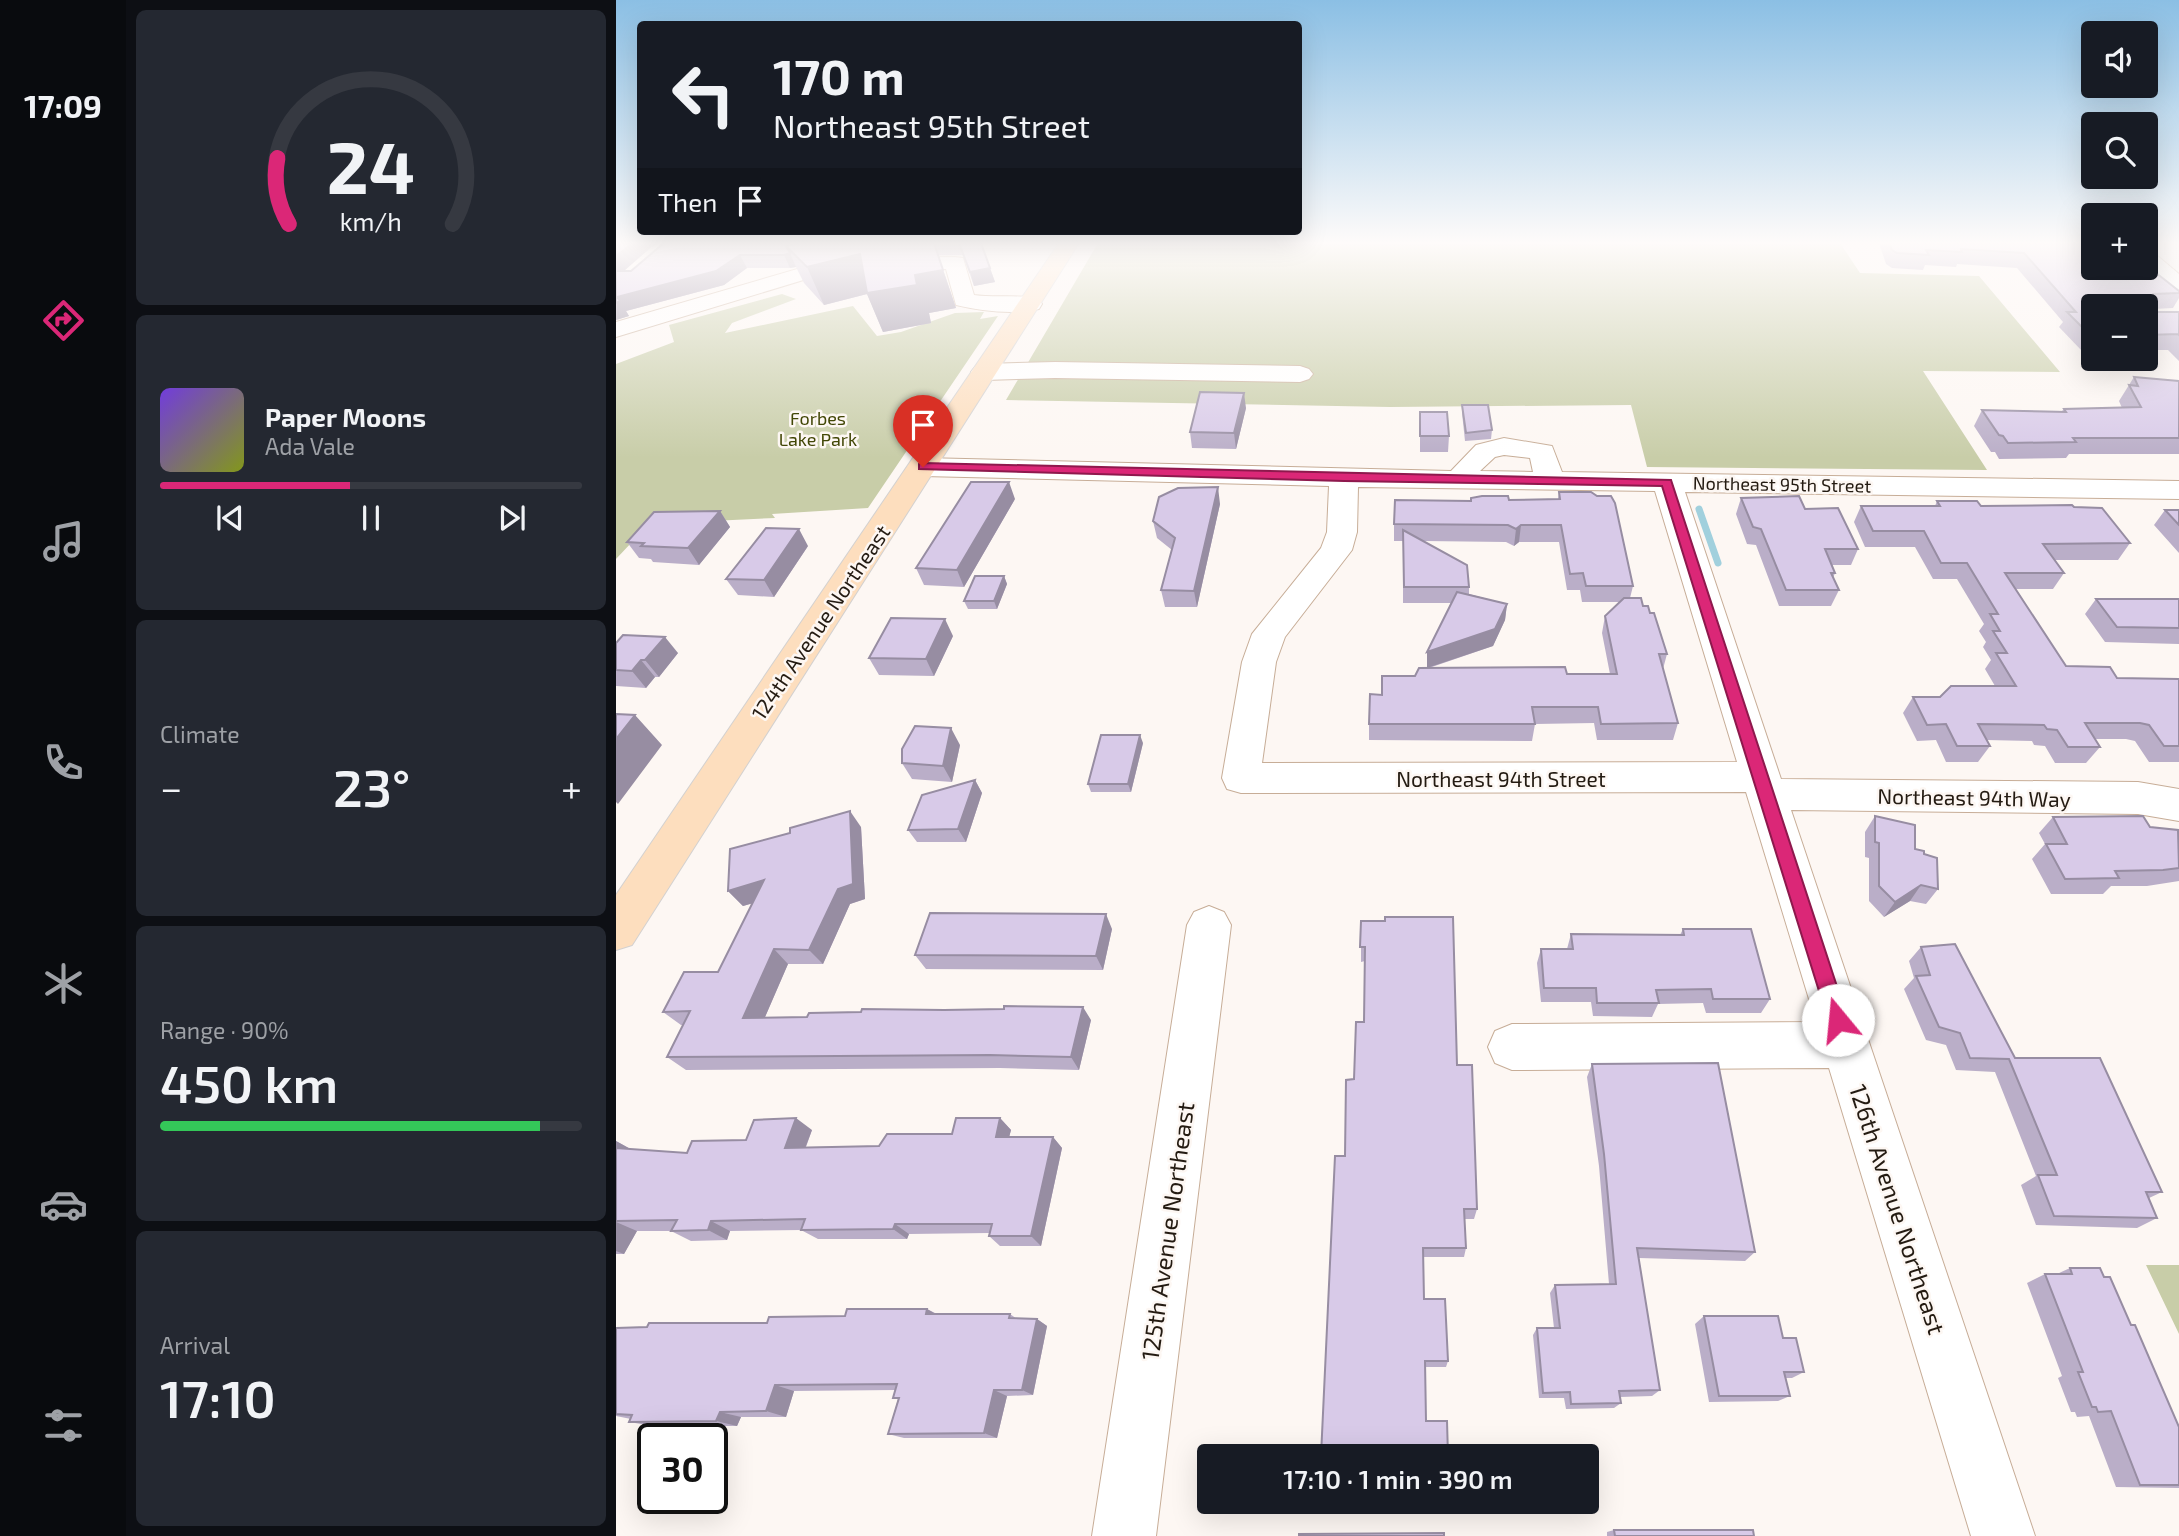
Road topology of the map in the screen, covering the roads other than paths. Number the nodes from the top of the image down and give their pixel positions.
1 (667, 315) edge
2 (1024, 315) edge
3 (616, 330) edge
4 (984, 372) junction
5 (1300, 374) dead end
6 (923, 467) junction
7 (1344, 478) junction
8 (1667, 482) junction
9 (2179, 491) edge
10 (1764, 785) junction
11 (2179, 805) edge
12 (1209, 925) dead end
13 (616, 931) edge
14 (1846, 1045) junction
15 (1511, 1047) dead end
16 (1124, 1536) edge
17 (2003, 1536) edge

1 - 3 street
2 - 4 main road, 124th Avenue Northeast
4 - 5 street
4 - 6 main road, 124th Avenue Northeast
6 - 7 street, Northeast 95th Street
6 - 13 main road, 124th Avenue Northeast
7 - 8 street, Northeast 95th Street
7 - 10 street, Northeast 94th Street
8 - 9 street, Northeast 95th Street
8 - 10 street, 126th Avenue Northeast
10 - 11 street, Northeast 94th Way
10 - 14 street, 126th Avenue Northeast
12 - 16 street, 125th Avenue Northeast
14 - 15 street
14 - 17 street, 126th Avenue Northeast

